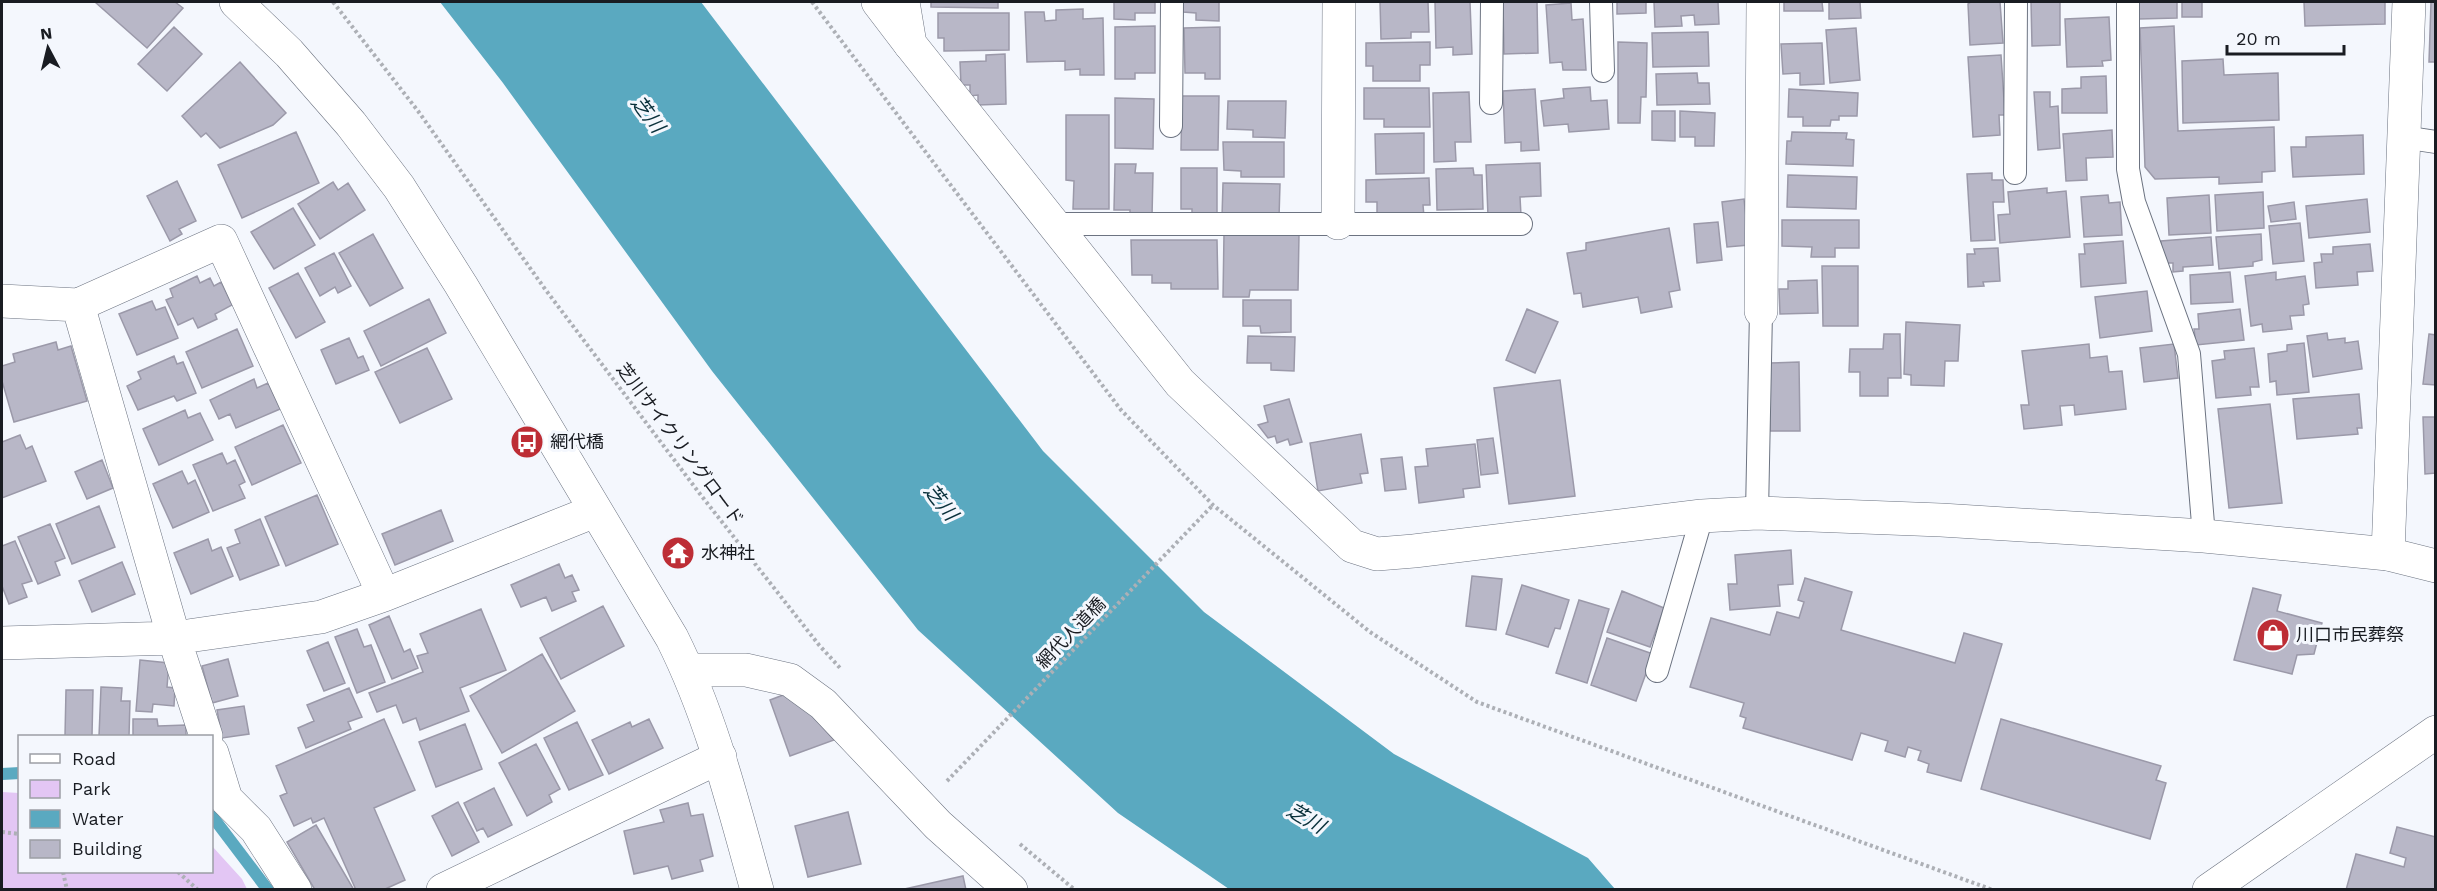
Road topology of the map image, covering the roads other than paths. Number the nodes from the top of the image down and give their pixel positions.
1 (236, 2) edge
2 (878, 2) edge
3 (903, 2) edge
4 (1172, 2) edge
5 (1339, 2) edge
6 (1492, 2) edge
7 (1601, 2) edge
8 (1763, 2) edge
9 (2016, 2) edge
10 (2128, 2) edge
11 (2409, 2) edge
12 (910, 44) junction
13 (1603, 71) dead end
14 (1491, 103) dead end
15 (1171, 126) dead end
16 (2403, 137) junction
17 (2436, 142) edge
18 (2016, 173) dead end
19 (1338, 223) junction
20 (1053, 224) junction
21 (1521, 224) dead end
22 (2, 301) edge
23 (78, 305) junction
24 (1761, 311) joint
25 (595, 512) junction
26 (1757, 513) junction
27 (1702, 516) junction
28 (2205, 536) junction
29 (2388, 554) junction
30 (2436, 567) edge
31 (384, 595) junction
32 (174, 638) junction
33 (2, 644) edge
34 (688, 670) junction
35 (1657, 671) dead end
36 (2436, 732) edge
37 (206, 735) edge
38 (213, 756) edge
39 (720, 757) junction
40 (295, 890) edge
41 (443, 890) edge
42 (757, 890) edge
43 (1011, 890) edge
44 (2209, 890) edge

1 - 25 street
2 - 12 street
3 - 12 street
4 - 15 lane
5 - 19 street
6 - 14 lane
7 - 13 lane
8 - 24 street
9 - 18 lane
10 - 28 lane
11 - 16 street
12 - 20 street
16 - 17 lane
16 - 29 street
19 - 20 lane
19 - 21 lane
20 - 27 street
22 - 23 street
23 - 31 street
23 - 32 street
24 - 26 lane
25 - 31 street
25 - 34 street
26 - 27 street
26 - 28 street
27 - 35 lane
28 - 29 street
29 - 30 street
31 - 32 street
32 - 33 street
32 - 37 street
34 - 39 street
34 - 43 street
36 - 44 street
38 - 40 street
39 - 41 street
39 - 42 street

